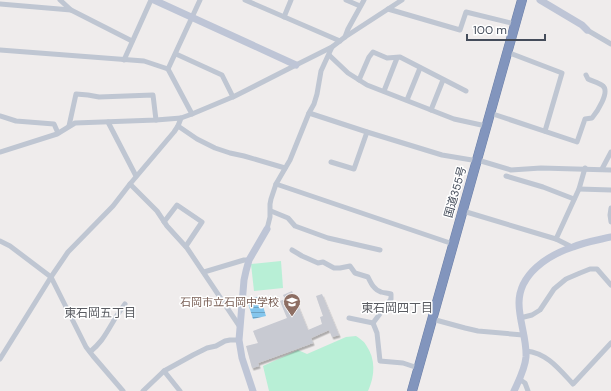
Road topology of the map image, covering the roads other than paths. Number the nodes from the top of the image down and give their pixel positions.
1 (60, 0) edge
2 (153, 0) edge
3 (200, 0) edge
4 (246, 0) edge
5 (292, 0) edge
6 (346, 0) edge
7 (364, 0) edge
8 (402, 0) edge
9 (522, 0) edge
10 (540, 0) edge
11 (0, 4) edge
12 (360, 6) junction
13 (388, 9) junction
14 (71, 10) junction
15 (192, 17) junction
16 (284, 17) junction
17 (515, 24) junction
18 (587, 30) joint
19 (345, 37) junction
20 (132, 41) junction
21 (340, 41) junction
22 (611, 44) edge
23 (332, 47) junction
24 (0, 50) edge
25 (507, 52) junction
26 (176, 54) junction
27 (329, 55) junction
28 (397, 58) junction
29 (124, 60) junction
30 (296, 65) junction
31 (420, 68) junction
32 (168, 69) junction
33 (586, 75) dead end
34 (359, 80) junction
35 (444, 80) junction
36 (384, 91) junction
37 (466, 92) dead end
38 (232, 97) junction
39 (407, 100) junction
40 (431, 110) junction
41 (309, 113) junction
42 (490, 113) junction
43 (192, 114) junction
44 (0, 116) edge
45 (181, 118) junction
46 (156, 120) junction
47 (108, 122) junction
48 (69, 126) junction
49 (178, 126) junction
50 (486, 126) junction
51 (544, 131) junction
52 (367, 132) junction
53 (58, 133) junction
54 (0, 152) edge
55 (611, 152) edge
56 (477, 161) junction
57 (331, 162) dead end
58 (286, 168) junction
59 (585, 168) junction
60 (602, 170) junction
61 (611, 170) edge
62 (136, 176) junction
63 (506, 176) dead end
64 (130, 184) junction
65 (276, 184) junction
66 (579, 189) junction
67 (611, 190) edge
68 (574, 199) junction
69 (611, 208) edge
70 (463, 210) junction
71 (270, 211) junction
72 (164, 222) junction
73 (611, 222) edge
74 (266, 229) joint
75 (611, 237) edge
76 (556, 238) junction
77 (0, 241) edge
78 (453, 244) junction
79 (186, 246) junction
80 (572, 247) junction
81 (292, 250) dead end
82 (380, 250) dead end
83 (249, 260) junction
84 (204, 272) junction
85 (51, 277) junction
86 (611, 285) edge
87 (125, 304) dead end
88 (349, 318) dead end
89 (520, 318) junction
90 (432, 319) junction
91 (373, 323) junction
92 (240, 327) junction
93 (523, 335) junction
94 (240, 340) junction
95 (611, 343) edge
96 (526, 351) junction
97 (90, 352) junction
98 (0, 359) edge
99 (418, 368) junction
100 (164, 371) junction
101 (519, 379) junction
102 (124, 391) edge
103 (143, 391) edge
104 (180, 391) edge
105 (253, 391) edge
106 (412, 391) edge
107 (514, 391) edge
108 (528, 391) edge

1 - 14 street
2 - 15 street
2 - 20 street
3 - 15 street
4 - 16 street
5 - 16 street
6 - 12 street
7 - 12 street
8 - 13 street
9 - 17 highway, 国道355号
10 - 18 street
11 - 14 street
12 - 19 street
13 - 17 street
13 - 19 street
14 - 20 street
15 - 26 street
15 - 30 street
16 - 21 street
17 - 25 highway, 国道355号
18 - 22 street
19 - 21 street
20 - 29 street
21 - 23 street
23 - 27 street
23 - 30 street
24 - 29 street
25 - 42 highway, 国道355号
25 - 51 street
26 - 32 street
26 - 38 street
27 - 34 street
27 - 41 street
28 - 31 street
28 - 34 street
28 - 36 street
29 - 32 street
30 - 38 street
31 - 35 street
31 - 39 street
32 - 43 street
33 - 51 street
34 - 36 street
35 - 37 street
35 - 40 street
36 - 39 street
38 - 43 street
39 - 40 street
40 - 50 street
41 - 52 street
41 - 58 street
42 - 50 highway, 国道355号
42 - 51 street
43 - 45 street
44 - 53 street
45 - 46 street
45 - 49 street
46 - 47 street
46 - 48 street
47 - 48 street
47 - 62 street
48 - 53 street
49 - 58 street
49 - 62 street
50 - 56 highway, 国道355号
52 - 56 street
52 - 57 street
53 - 54 street
55 - 60 street
56 - 59 street
56 - 70 highway, 国道355号
58 - 65 street
59 - 60 street
59 - 66 street
60 - 61 street
62 - 64 street
63 - 68 street
64 - 72 street
64 - 85 street
65 - 71 street
65 - 78 street
66 - 67 street
66 - 68 street
68 - 76 street
69 - 73 street
70 - 76 street
70 - 78 highway, 国道355号
71 - 74 street
71 - 82 street
72 - 79 street
72 - 79 street
74 - 83 street
75 - 80 street
76 - 80 street
77 - 85 street
78 - 90 highway, 国道355号
79 - 84 street
80 - 89 street
81 - 91 street
83 - 84 street
83 - 92 street
84 - 92 street
85 - 97 street
85 - 98 street
86 - 89 street
87 - 97 street
88 - 91 street
89 - 93 street
90 - 93 street
90 - 99 highway, 国道355号
91 - 99 street
92 - 94 street
93 - 96 street
94 - 100 street
94 - 105 street
95 - 96 street
96 - 101 street
97 - 102 street
99 - 106 highway, 国道355号
100 - 103 street
100 - 104 street
101 - 107 street
101 - 108 street

